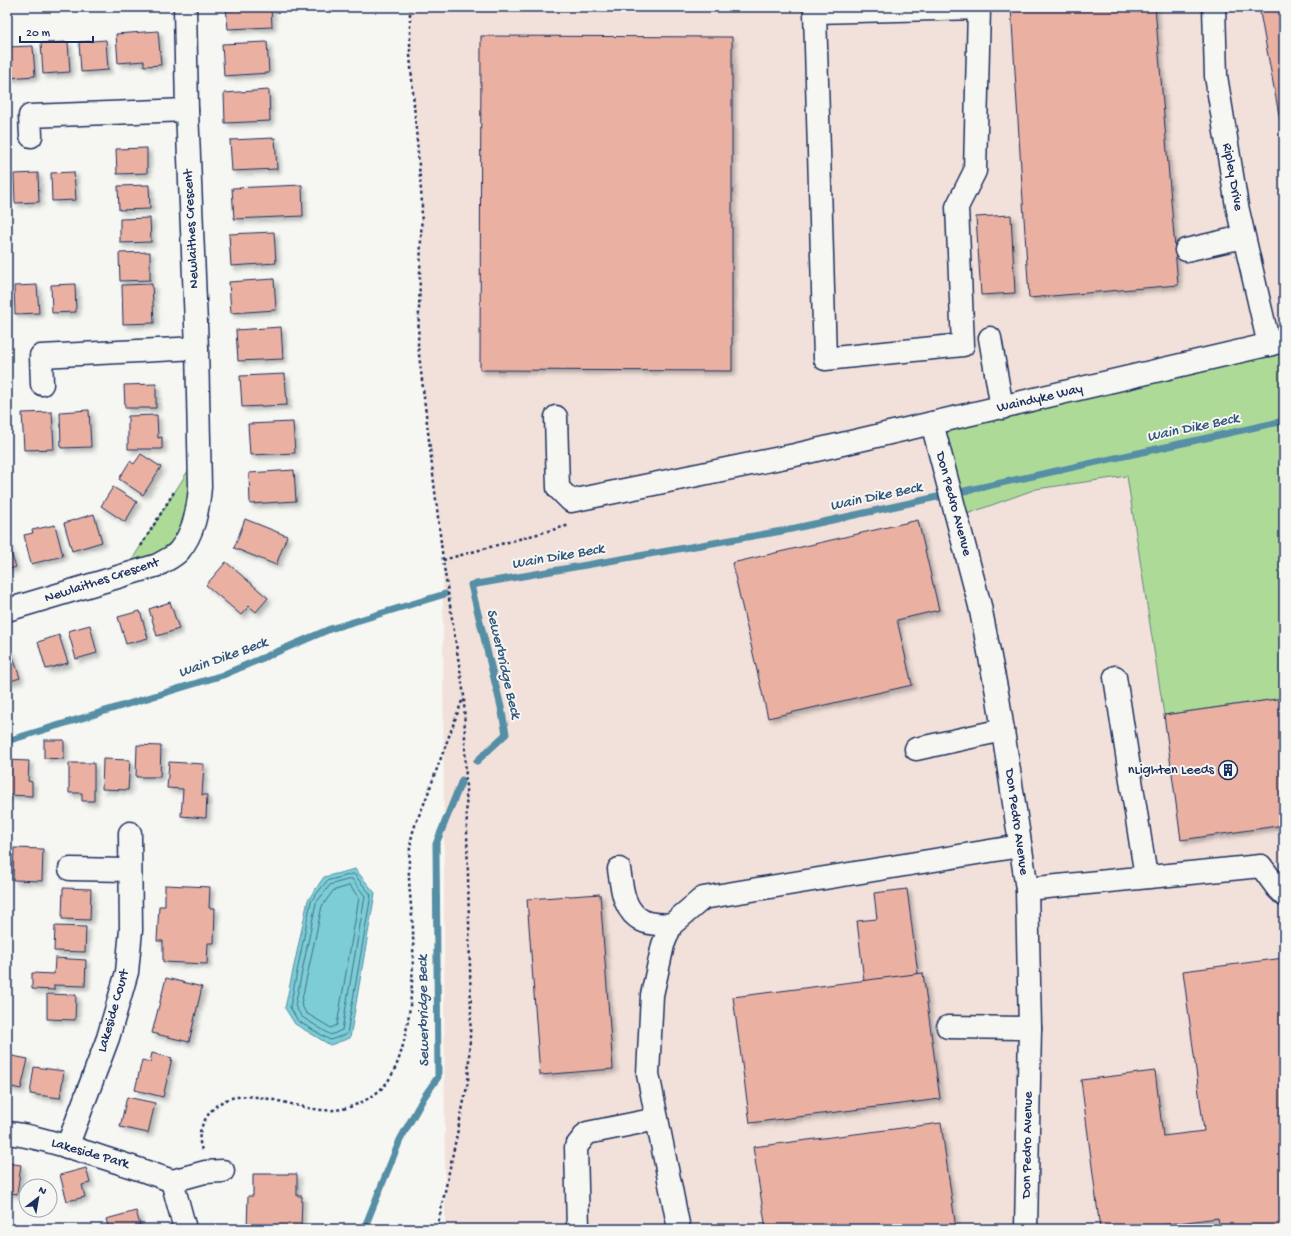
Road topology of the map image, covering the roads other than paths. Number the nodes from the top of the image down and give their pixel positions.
1 (184, 7) edge
2 (979, 7) edge
3 (1214, 7) edge
4 (187, 110) junction
5 (31, 136) dead end
6 (1243, 237) junction
7 (1186, 250) dead end
8 (990, 338) dead end
9 (1277, 343) edge
10 (197, 348) junction
11 (42, 384) dead end
12 (1002, 408) junction
13 (556, 417) dead end
14 (932, 423) junction
15 (7, 610) edge
16 (1115, 677) dead end
17 (1003, 730) junction
18 (916, 749) dead end
19 (130, 833) dead end
20 (1020, 846) junction
21 (619, 869) dead end
22 (70, 870) dead end
23 (130, 870) junction
24 (1146, 877) junction
25 (1027, 889) junction
26 (1284, 894) edge
27 (671, 925) junction
28 (948, 1027) dead end
29 (1030, 1028) junction
30 (658, 1120) junction
31 (7, 1133) edge
32 (67, 1147) junction
33 (214, 1171) road end
34 (172, 1181) junction
35 (185, 1229) edge
36 (578, 1229) edge
37 (679, 1229) edge
38 (1026, 1229) edge

1 - 4 street, Newlaithes Crescent
2 - 2 street
3 - 6 street, Ripley Drive
4 - 5 street
4 - 10 street, Newlaithes Crescent
6 - 7 street
6 - 9 street, Ripley Drive
8 - 12 street
9 - 12 street, Waindyke Way
10 - 11 street
10 - 15 street, Newlaithes Crescent
12 - 14 street, Waindyke Way
13 - 14 street, Waindyke Way
14 - 17 street, Don Pedro Avenue
16 - 24 street
17 - 18 street
17 - 20 street, Don Pedro Avenue
19 - 23 street, Lakeside Court
20 - 25 street, Don Pedro Avenue
20 - 27 street
21 - 27 street
22 - 23 street
23 - 32 street, Lakeside Court
24 - 25 street
24 - 26 street
25 - 29 street, Don Pedro Avenue
27 - 30 street
28 - 29 street
29 - 38 street, Don Pedro Avenue
30 - 36 street
30 - 37 street
31 - 32 street, Lakeside Park
32 - 34 street, Lakeside Park
33 - 34 street
34 - 35 street

